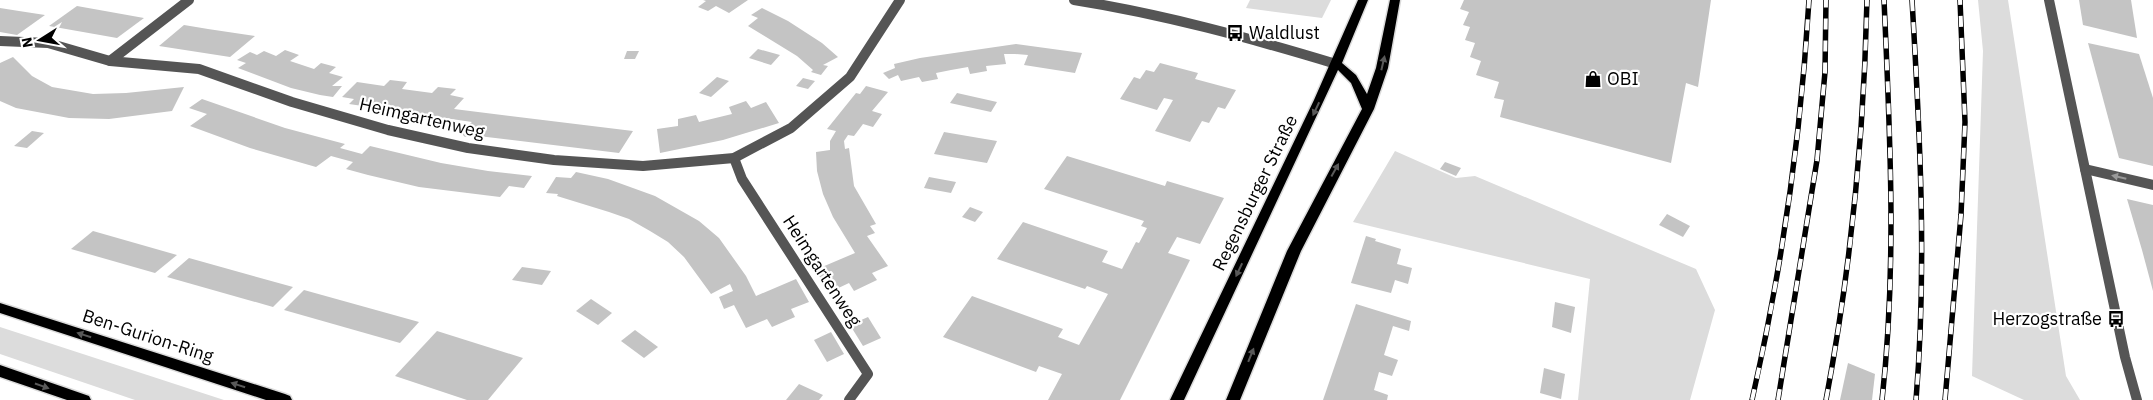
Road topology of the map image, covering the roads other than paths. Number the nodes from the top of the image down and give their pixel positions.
1 (189, 0) edge
2 (900, 0) edge
3 (1074, 0) edge
4 (1363, 0) edge
5 (1395, 0) edge
6 (2049, 0) edge
7 (0, 41) edge
8 (110, 61) junction
9 (1336, 64) junction
10 (1368, 109) junction
11 (734, 158) junction
12 (2085, 169) junction
13 (2153, 186) edge
14 (0, 308) edge
15 (0, 371) edge
16 (84, 400) edge
17 (285, 400) edge
18 (849, 400) edge
19 (1177, 400) edge
20 (1233, 400) edge
21 (2136, 400) edge

1 - 8 street
2 - 11 street, Heimgartenweg
3 - 9 street
4 - 9 main road, Regensburger Straße
10 -> 5 main road
6 - 12 street
7 - 8 street, Heimgartenweg
8 - 11 street, Heimgartenweg
9 - 10 main road
9 -> 19 main road, Regensburger Straße
20 -> 10 main road
11 - 18 street, Heimgartenweg
13 -> 12 street
12 - 21 street
17 -> 14 main road, Ben-Gurion-Ring
15 -> 16 main road

